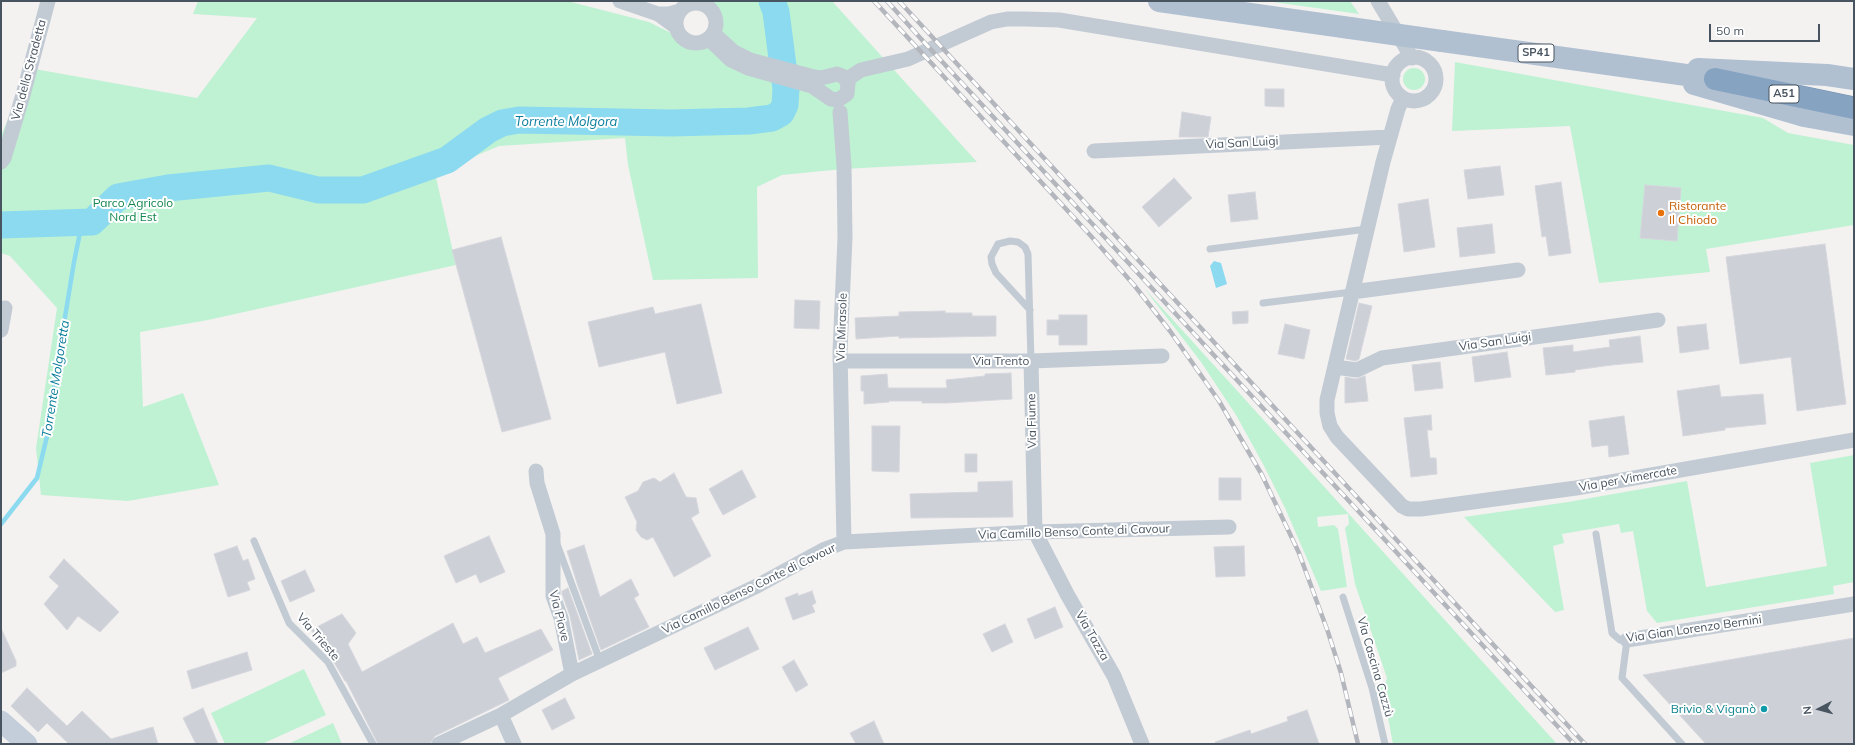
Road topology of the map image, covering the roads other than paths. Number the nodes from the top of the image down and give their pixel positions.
1 (48, 1) edge
2 (620, 1) edge
3 (1159, 1) edge
4 (1378, 1) edge
5 (711, 5) edge
6 (680, 11) junction
7 (658, 14) junction
8 (676, 27) junction
9 (711, 36) junction
10 (1412, 58) junction
11 (1629, 66) junction
12 (1393, 75) junction
13 (1715, 79) junction
14 (1854, 79) edge
15 (813, 82) junction
16 (1854, 93) edge
17 (842, 97) junction
18 (1403, 98) junction
19 (1854, 108) edge
20 (1854, 125) edge
21 (1390, 137) junction
22 (1094, 151) dead end
23 (1, 162) edge
24 (1367, 229) junction
25 (1210, 249) dead end
26 (1518, 270) dead end
27 (1352, 292) junction
28 (1263, 303) dead end
29 (5, 308) dead end
30 (1030, 310) junction
31 (1658, 320) dead end
32 (1, 330) edge
33 (1162, 356) dead end
34 (840, 361) junction
35 (1031, 361) junction
36 (1335, 368) junction
37 (1854, 440) edge
38 (536, 472) dead end
39 (1229, 527) dead end
40 (1035, 532) junction
41 (553, 534) junction
42 (1596, 534) dead end
43 (254, 541) dead end
44 (844, 542) junction
45 (1343, 597) dead end
46 (1854, 604) edge
47 (1627, 640) junction
48 (600, 661) junction
49 (572, 674) junction
50 (501, 715) junction
51 (1, 721) edge
52 (27, 744) edge
53 (373, 744) edge
54 (438, 744) edge
55 (514, 744) edge
56 (1142, 744) edge
57 (1385, 744) edge
58 (1682, 744) edge

1 - 23 street, Via della Stradetta
2 - 7 street
3 - 11 main road, SP41, bridge
4 - 10 street
5 - 6 street
5 - 9 street
6 - 7 street
6 - 8 street
7 - 8 street
8 - 9 street
9 - 15 street
10 - 12 street
10 - 18 street
11 - 13 main road, SP41
11 - 14 main road
11 - 20 main road
12 - 17 street
12 - 18 street
13 - 16 highway, A51
13 - 19 highway, A51
15 - 17 street
15 - 17 street
17 - 34 street, Via Mirasole
18 - 21 street
21 - 22 street, Via San Luigi
21 - 24 street
24 - 25 lane
24 - 27 street
26 - 27 street
27 - 28 lane
27 - 36 street
29 - 32 street
30 - 30 lane, Via Fiume
30 - 35 lane, Via Fiume
31 - 36 street, Via San Luigi
33 - 35 street, Via Trento
34 - 35 street, Via Trento
34 - 44 street, Via Mirasole
35 - 40 street, Via Fiume
36 - 37 street, Via per Vimercate
38 - 41 street, Via Piave
39 - 40 street, Via Camillo Benso Conte di Cavour
40 - 44 street, Via Camillo Benso Conte di Cavour
40 - 56 street, Via Tazza
41 - 48 lane, Via Piave
41 - 49 street, Via Piave
42 - 47 lane, Via Gian Lorenzo Bernini
43 - 53 lane, Via Trieste
44 - 48 street, Via Camillo Benso Conte di Cavour
45 - 57 lane, Via Cascina Cazzù
46 - 47 street, Via Gian Lorenzo Bernini
47 - 58 lane
48 - 49 street, Via Camillo Benso Conte di Cavour
49 - 50 street, Via Camillo Benso Conte di Cavour
50 - 54 street, Via Camillo Benso Conte di Cavour
50 - 55 street
51 - 52 main road

